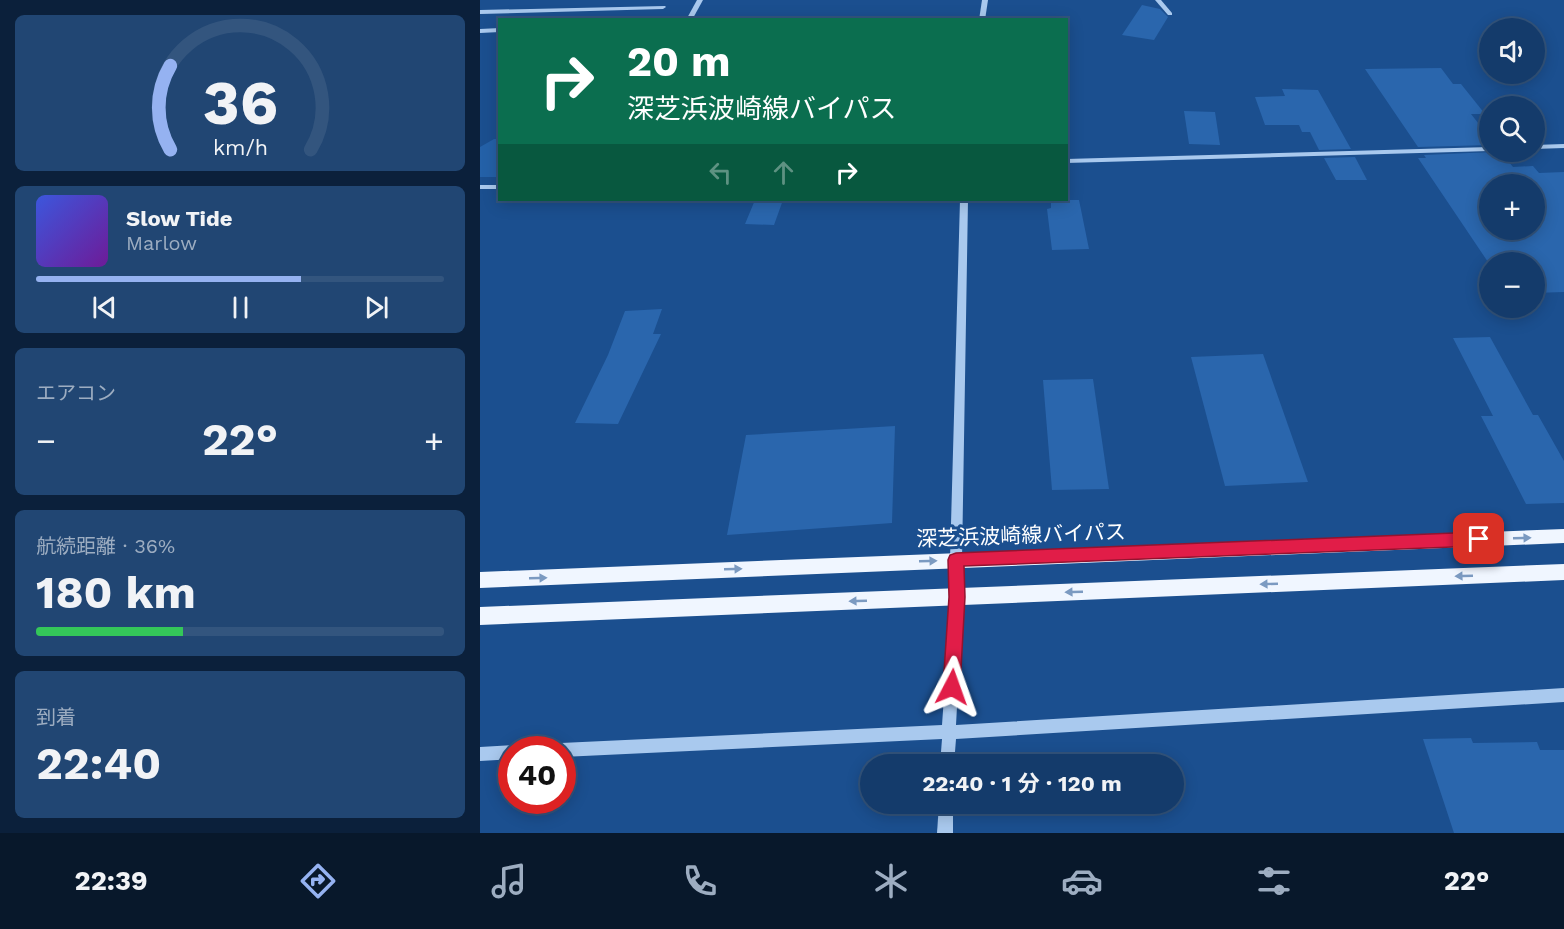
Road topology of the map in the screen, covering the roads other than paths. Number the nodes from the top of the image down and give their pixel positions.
1 (625, 0) edge
2 (700, 0) edge
3 (984, 0) edge
4 (1158, 0) edge
5 (619, 8) junction
6 (663, 8) dead end
7 (480, 12) edge
8 (1170, 14) dead end
9 (690, 18) edge
10 (982, 18) edge
11 (480, 30) edge
12 (498, 30) edge
13 (1564, 146) edge
14 (1545, 147) edge
15 (1479, 149) edge
16 (1068, 161) edge
17 (498, 186) edge
18 (480, 188) edge
19 (964, 201) edge
20 (1564, 536) edge
21 (956, 560) junction
22 (1564, 572) edge
23 (480, 580) edge
24 (957, 597) junction
25 (480, 616) edge
26 (1564, 695) edge
27 (949, 732) junction
28 (576, 749) edge
29 (498, 753) edge
30 (480, 754) edge
31 (948, 754) edge
32 (946, 814) edge
33 (945, 833) edge

1 - 5 street
2 - 9 street
3 - 10 street
4 - 8 street
5 - 6 street
5 - 7 street
11 - 12 street
13 - 14 street
15 - 16 street
17 - 18 street
19 - 21 street
21 -> 20 main road, 深芝浜波崎線バイパス
23 -> 21 main road, 深芝浜波崎線バイパス
21 - 24 street
22 -> 24 main road
24 -> 25 main road
24 - 27 street
26 - 27 street
27 - 28 street
27 - 31 street
29 - 30 street
32 - 33 street

